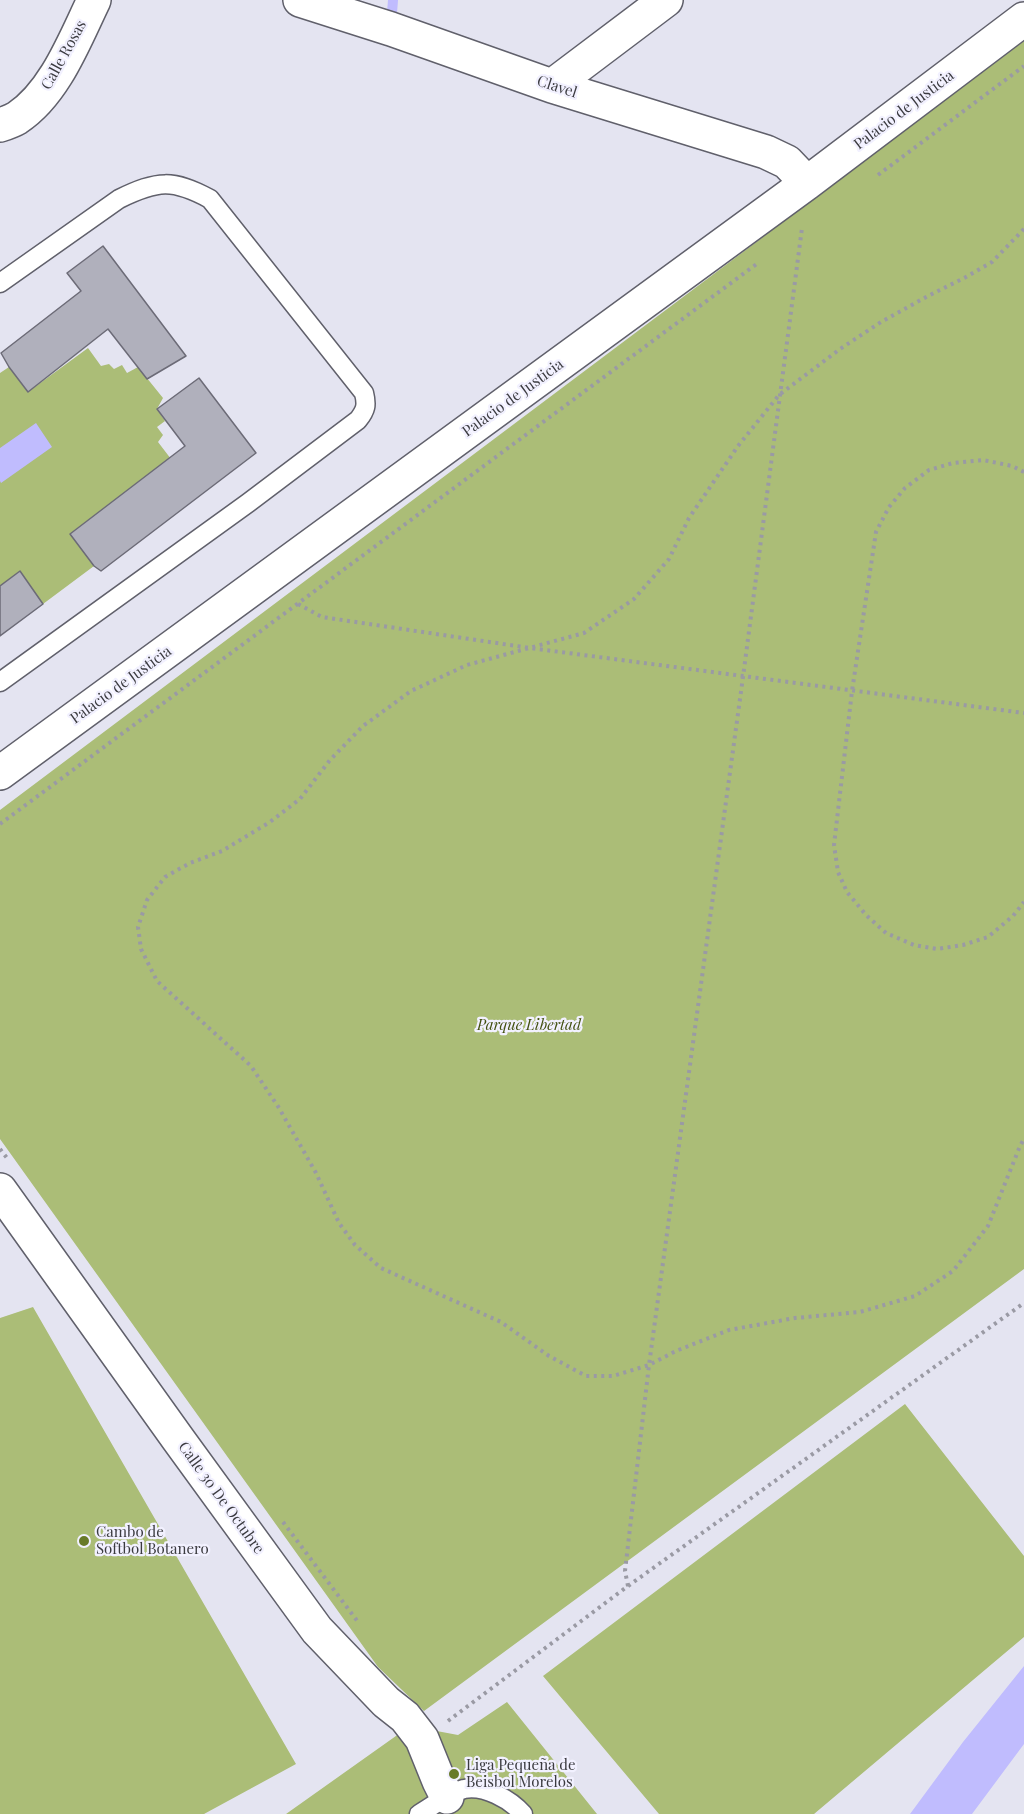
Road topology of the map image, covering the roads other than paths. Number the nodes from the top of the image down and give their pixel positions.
1 (94, 0) edge
2 (300, 0) edge
3 (666, 0) edge
4 (392, 15) edge
5 (626, 15) edge
6 (1024, 20) edge
7 (552, 86) junction
8 (0, 125) edge
9 (807, 183) junction
10 (0, 283) edge
11 (0, 682) edge
12 (0, 773) edge
13 (0, 1190) edge
14 (447, 1797) junction
15 (419, 1814) edge
16 (522, 1814) edge

1 - 8 street, Calle Rosas
2 - 4 street, Clavel
3 - 5 street
4 - 7 street, Clavel
5 - 7 street
6 - 9 street, Palacio de Justicia
7 - 9 street, Clavel
9 - 12 street, Palacio de Justicia
10 - 11 lane
13 - 14 street, Calle 30 De Octubre
14 - 15 lane
14 - 16 lane

